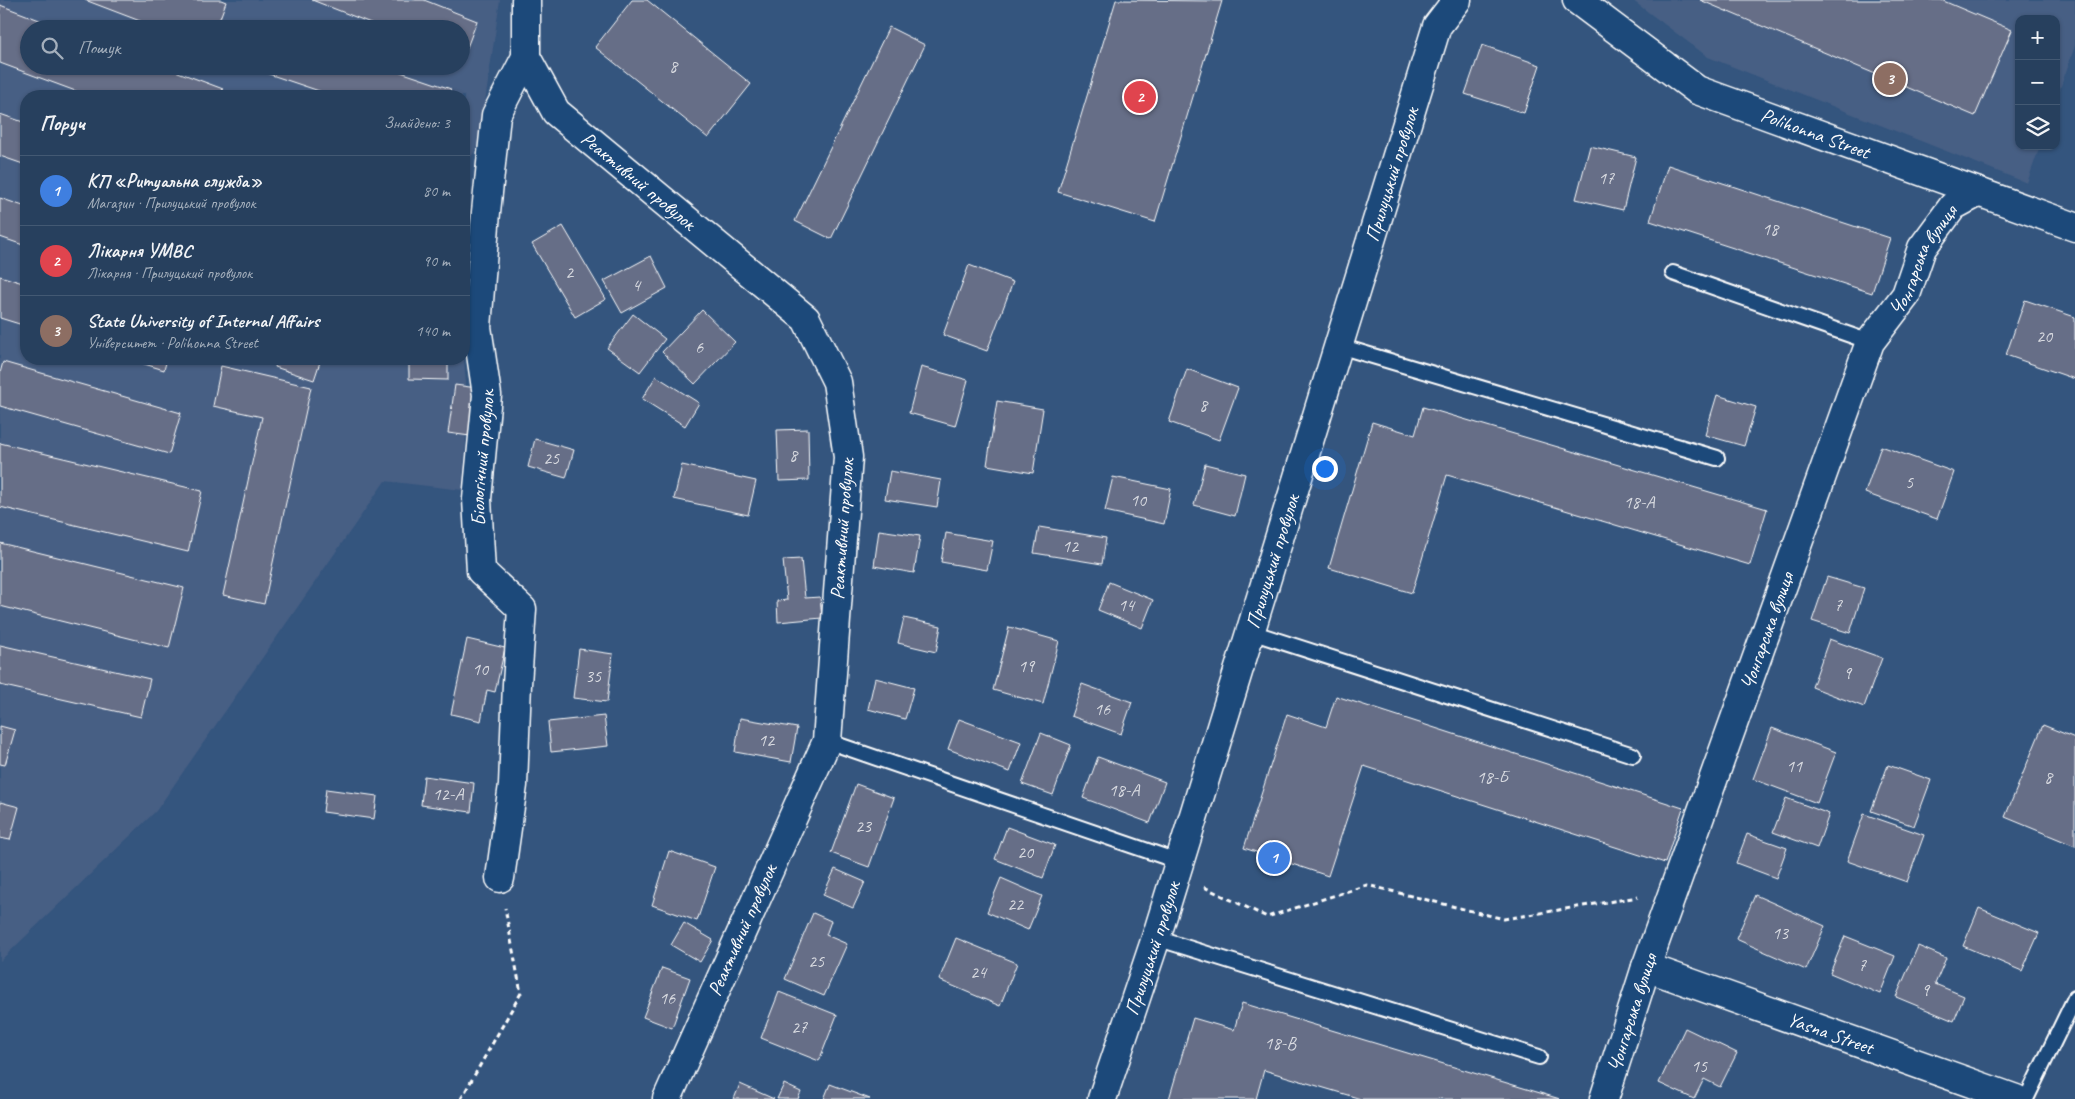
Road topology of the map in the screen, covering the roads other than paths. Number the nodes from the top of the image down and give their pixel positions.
1 (526, 0) edge
2 (1457, 0) edge
3 (1577, 0) edge
4 (526, 57) junction
5 (1979, 192) junction
6 (2075, 227) edge
7 (1673, 273) dead end
8 (1870, 342) junction
9 (1339, 346) junction
10 (1717, 458) dead end
11 (1251, 632) junction
12 (827, 740) junction
13 (1633, 755) dead end
14 (1178, 868) junction
15 (500, 878) road end
16 (1156, 938) junction
17 (1646, 967) junction
18 (2075, 998) edge
19 (1538, 1057) dead end
20 (667, 1099) edge
21 (1102, 1099) edge
22 (1604, 1099) edge
23 (2016, 1099) edge
24 (2026, 1099) edge

1 - 4 street, Біологічний провулок
2 - 9 street, Прилуцький провулок
3 - 5 street, Polihonna Street
4 - 12 street, Реактивний провулок
4 - 15 street, Біологічний провулок
5 - 6 street, Polihonna Street
5 - 8 street, Чонгарська вулиця
7 - 8 lane
8 - 17 street, Чонгарська вулиця
9 - 10 lane
9 - 11 street, Прилуцький провулок
11 - 13 lane
11 - 14 street, Прилуцький провулок
12 - 14 lane
12 - 20 street, Реактивний провулок
14 - 16 street, Прилуцький провулок
16 - 19 lane
16 - 21 street, Прилуцький провулок
17 - 22 street, Чонгарська вулиця
17 - 23 street, Yasna Street
18 - 24 lane

